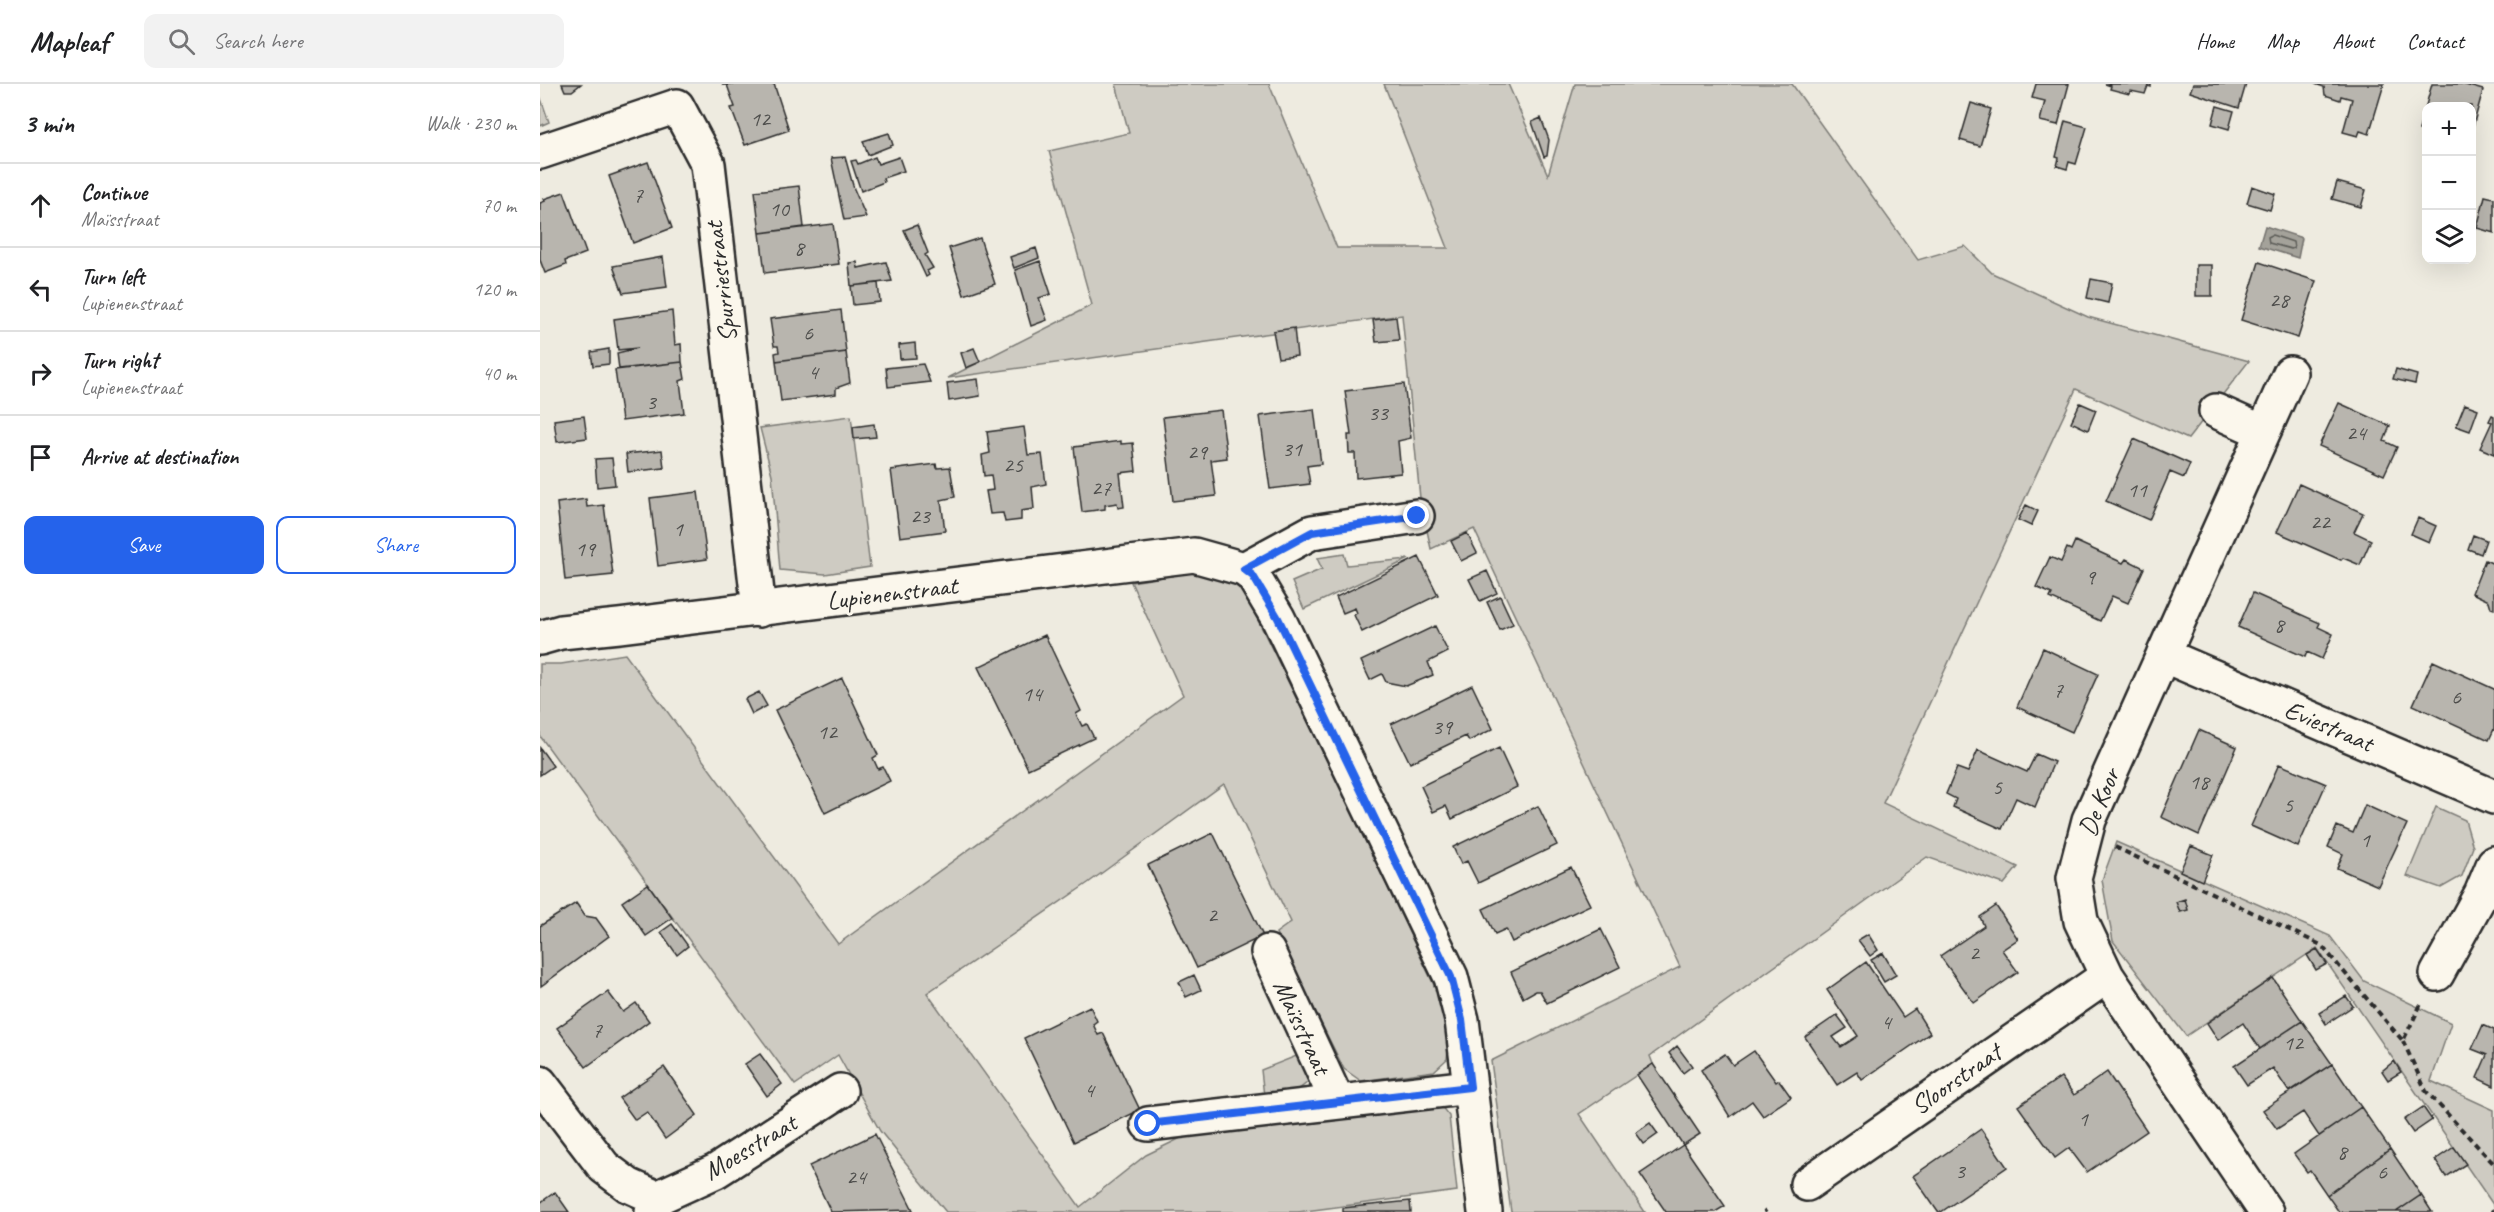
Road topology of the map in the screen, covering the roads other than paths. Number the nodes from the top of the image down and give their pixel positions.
1 (540, 152) edge
2 (2290, 373) dead end
3 (2216, 411) dead end
4 (2263, 432) junction
5 (1417, 516) dead end
6 (1244, 569) junction
7 (759, 610) junction
8 (540, 638) edge
9 (2163, 655) junction
10 (2494, 797) edge
11 (2494, 863) edge
12 (1268, 952) dead end
13 (2437, 974) dead end
14 (2106, 976) junction
15 (540, 1083) edge
16 (1470, 1087) junction
17 (840, 1091) dead end
18 (1337, 1101) junction
19 (1148, 1124) dead end
20 (1806, 1184) dead end
21 (654, 1205) edge
22 (1485, 1212) edge
23 (2266, 1212) edge

1 - 7 street, Spurriestraat
2 - 4 street, De Koor
3 - 4 street
4 - 9 street, De Koor
5 - 6 street
6 - 7 street, Lupienenstraat
6 - 16 street
7 - 8 street, Lupienenstraat
9 - 10 street, Eviestraat
9 - 14 street, De Koor
11 - 13 street
12 - 18 street, Maïsstraat
14 - 20 street, Sloorstraat
14 - 23 street, De Koor
15 - 21 street, Moesstraat
16 - 18 street, Maïsstraat
16 - 22 street
17 - 21 street, Moesstraat
18 - 19 street, Maïsstraat

